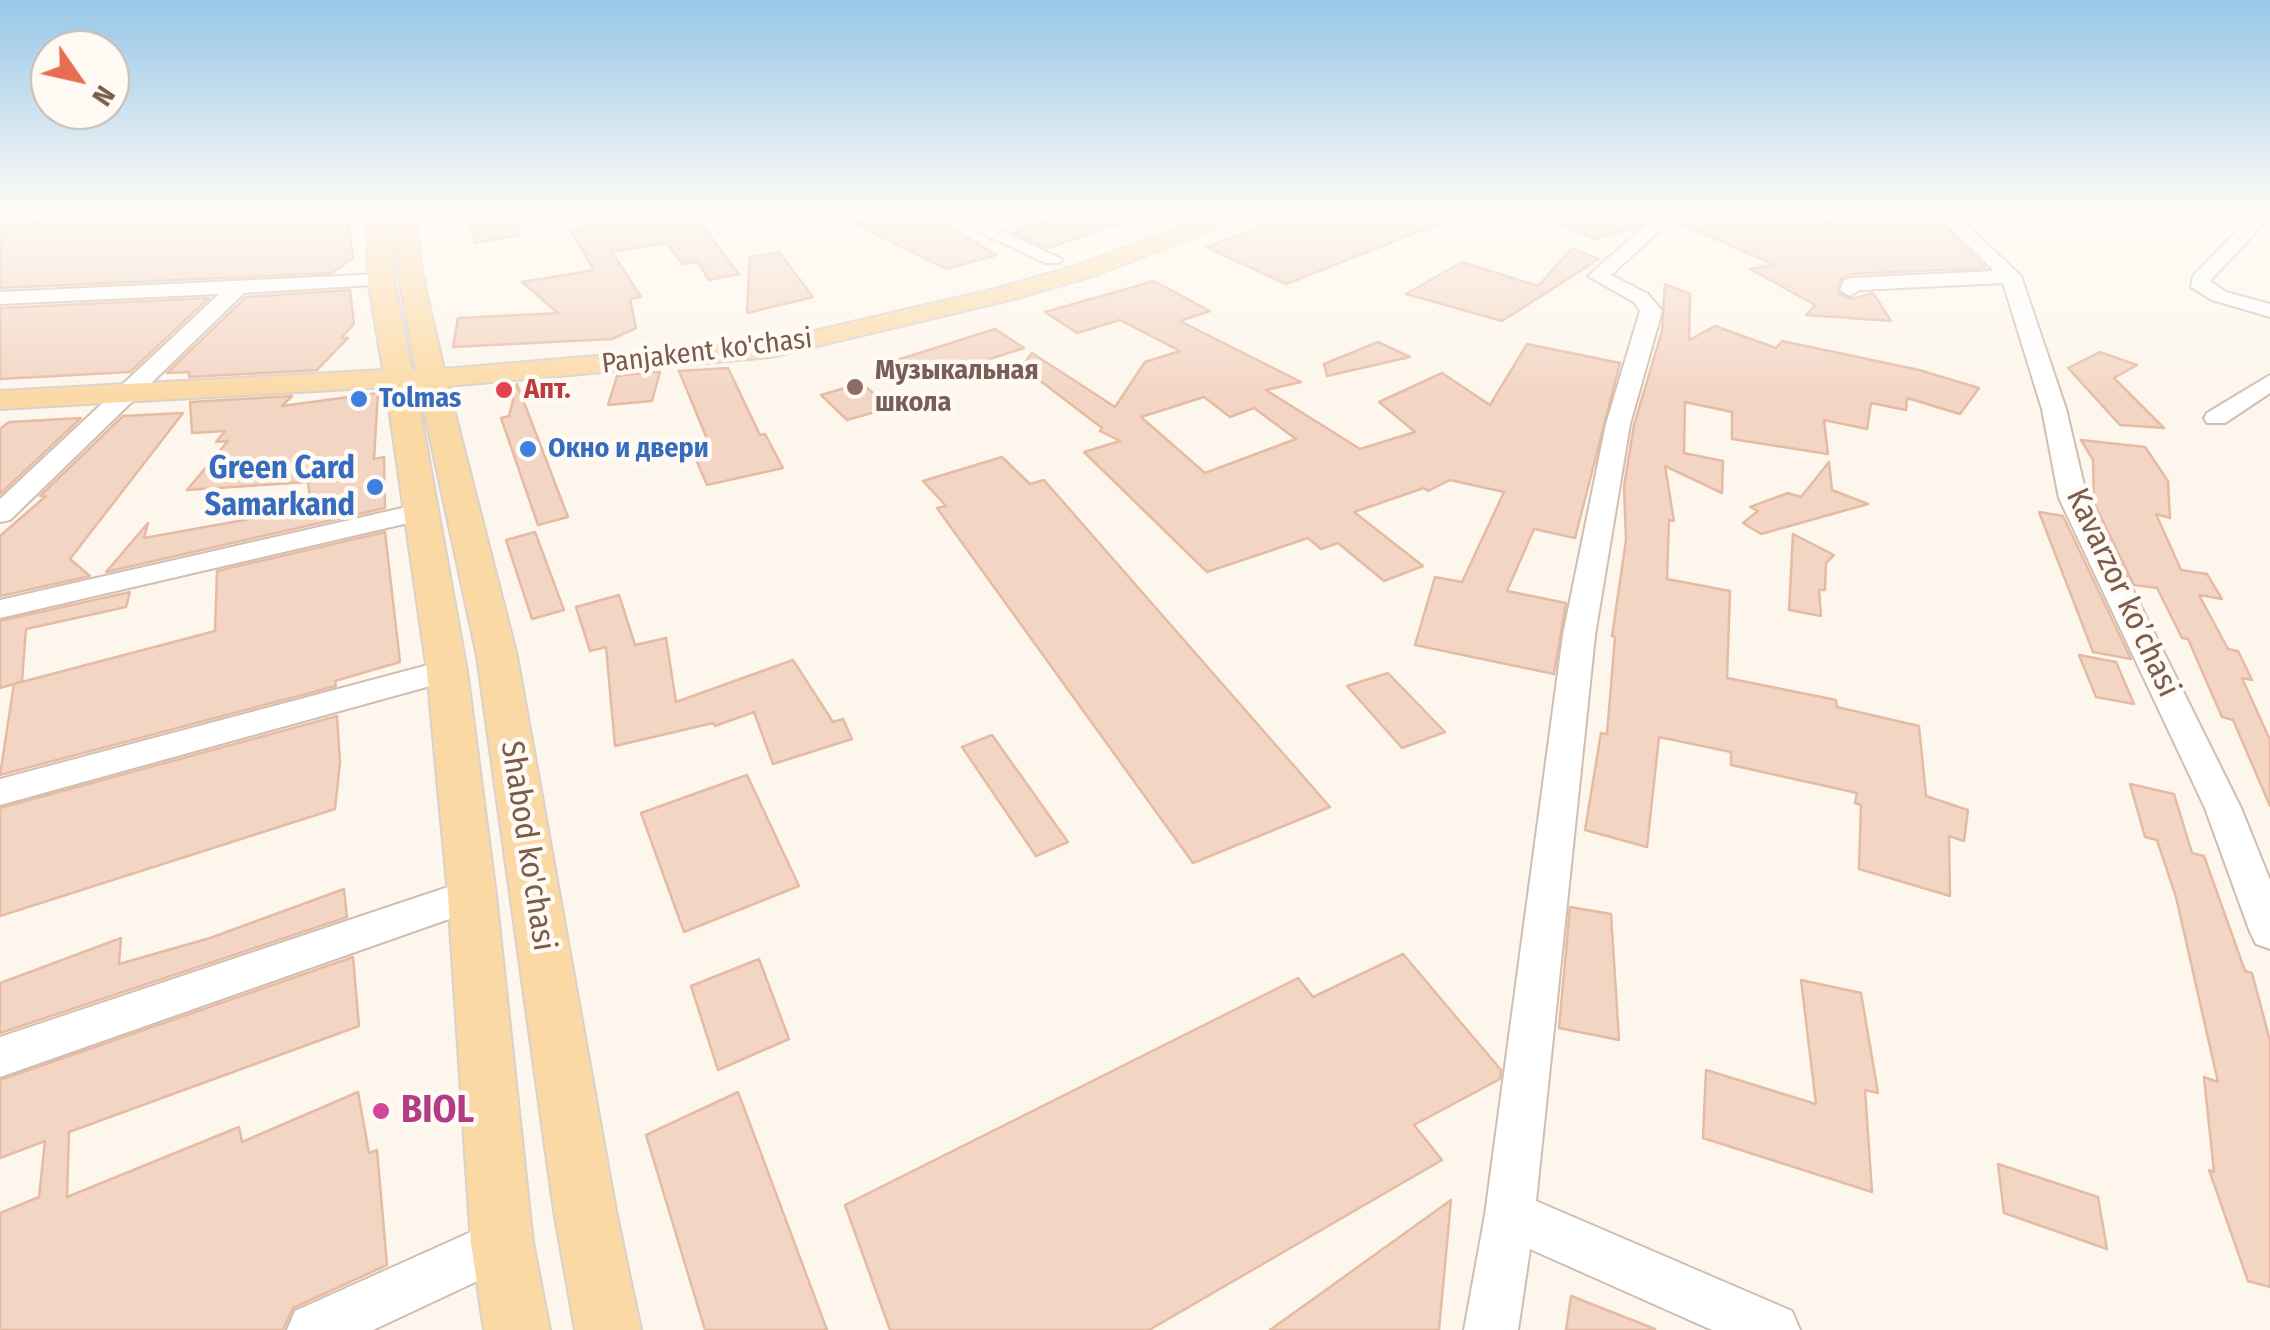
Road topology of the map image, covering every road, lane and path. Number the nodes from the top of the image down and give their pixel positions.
1 (381, 275) edge
2 (410, 275) edge
3 (1019, 275) edge
4 (1061, 275) edge
5 (1599, 275) edge
6 (2205, 275) edge
7 (2010, 276) joint
8 (381, 280) junction
9 (240, 286) junction
10 (994, 287) junction
11 (1850, 290) dead end
12 (0, 298) edge
13 (2270, 311) edge
14 (420, 374) junction
15 (2270, 382) edge
16 (129, 391) junction
17 (5, 404) edge
18 (2216, 418) dead end
19 (424, 512) junction
20 (0, 514) edge
21 (0, 608) edge
22 (448, 671) junction
23 (0, 792) edge
24 (521, 808) junction
25 (464, 825) junction
26 (472, 895) junction
27 (2270, 932) edge
28 (0, 1057) edge
29 (1510, 1214) junction
30 (502, 1244) junction
31 (314, 1330) edge
32 (518, 1330) edge
33 (608, 1330) edge
34 (1491, 1330) edge
35 (1773, 1330) edge

1 - 8 main road
2 - 14 main road
3 - 10 main road, Panjakent ko'chasi
4 - 10 main road, Panjakent ko'chasi
5 - 29 street
6 - 13 street
7 - 11 street
7 - 27 street, Kavarzor ko’chasi
8 - 9 street
8 - 14 main road
9 - 12 street
9 - 16 street
10 - 14 main road, Panjakent ko'chasi
14 - 16 main road, Panjakent ko'chasi
14 - 19 main road, Shabod ko'chasi
14 - 24 main road, Shabod ko'chasi
15 - 18 street
16 - 17 main road, Panjakent ko'chasi
16 - 20 street
19 - 21 street
19 - 22 main road, Shabod ko'chasi
22 - 23 street
22 - 25 main road, Shabod ko'chasi
24 - 25 main road
24 - 33 main road, Shabod ko'chasi
25 - 26 main road, Shabod ko'chasi
26 - 28 street
26 - 30 main road, Shabod ko'chasi
29 - 34 street
29 - 35 street
30 - 31 street
30 - 32 main road, Shabod ko'chasi

